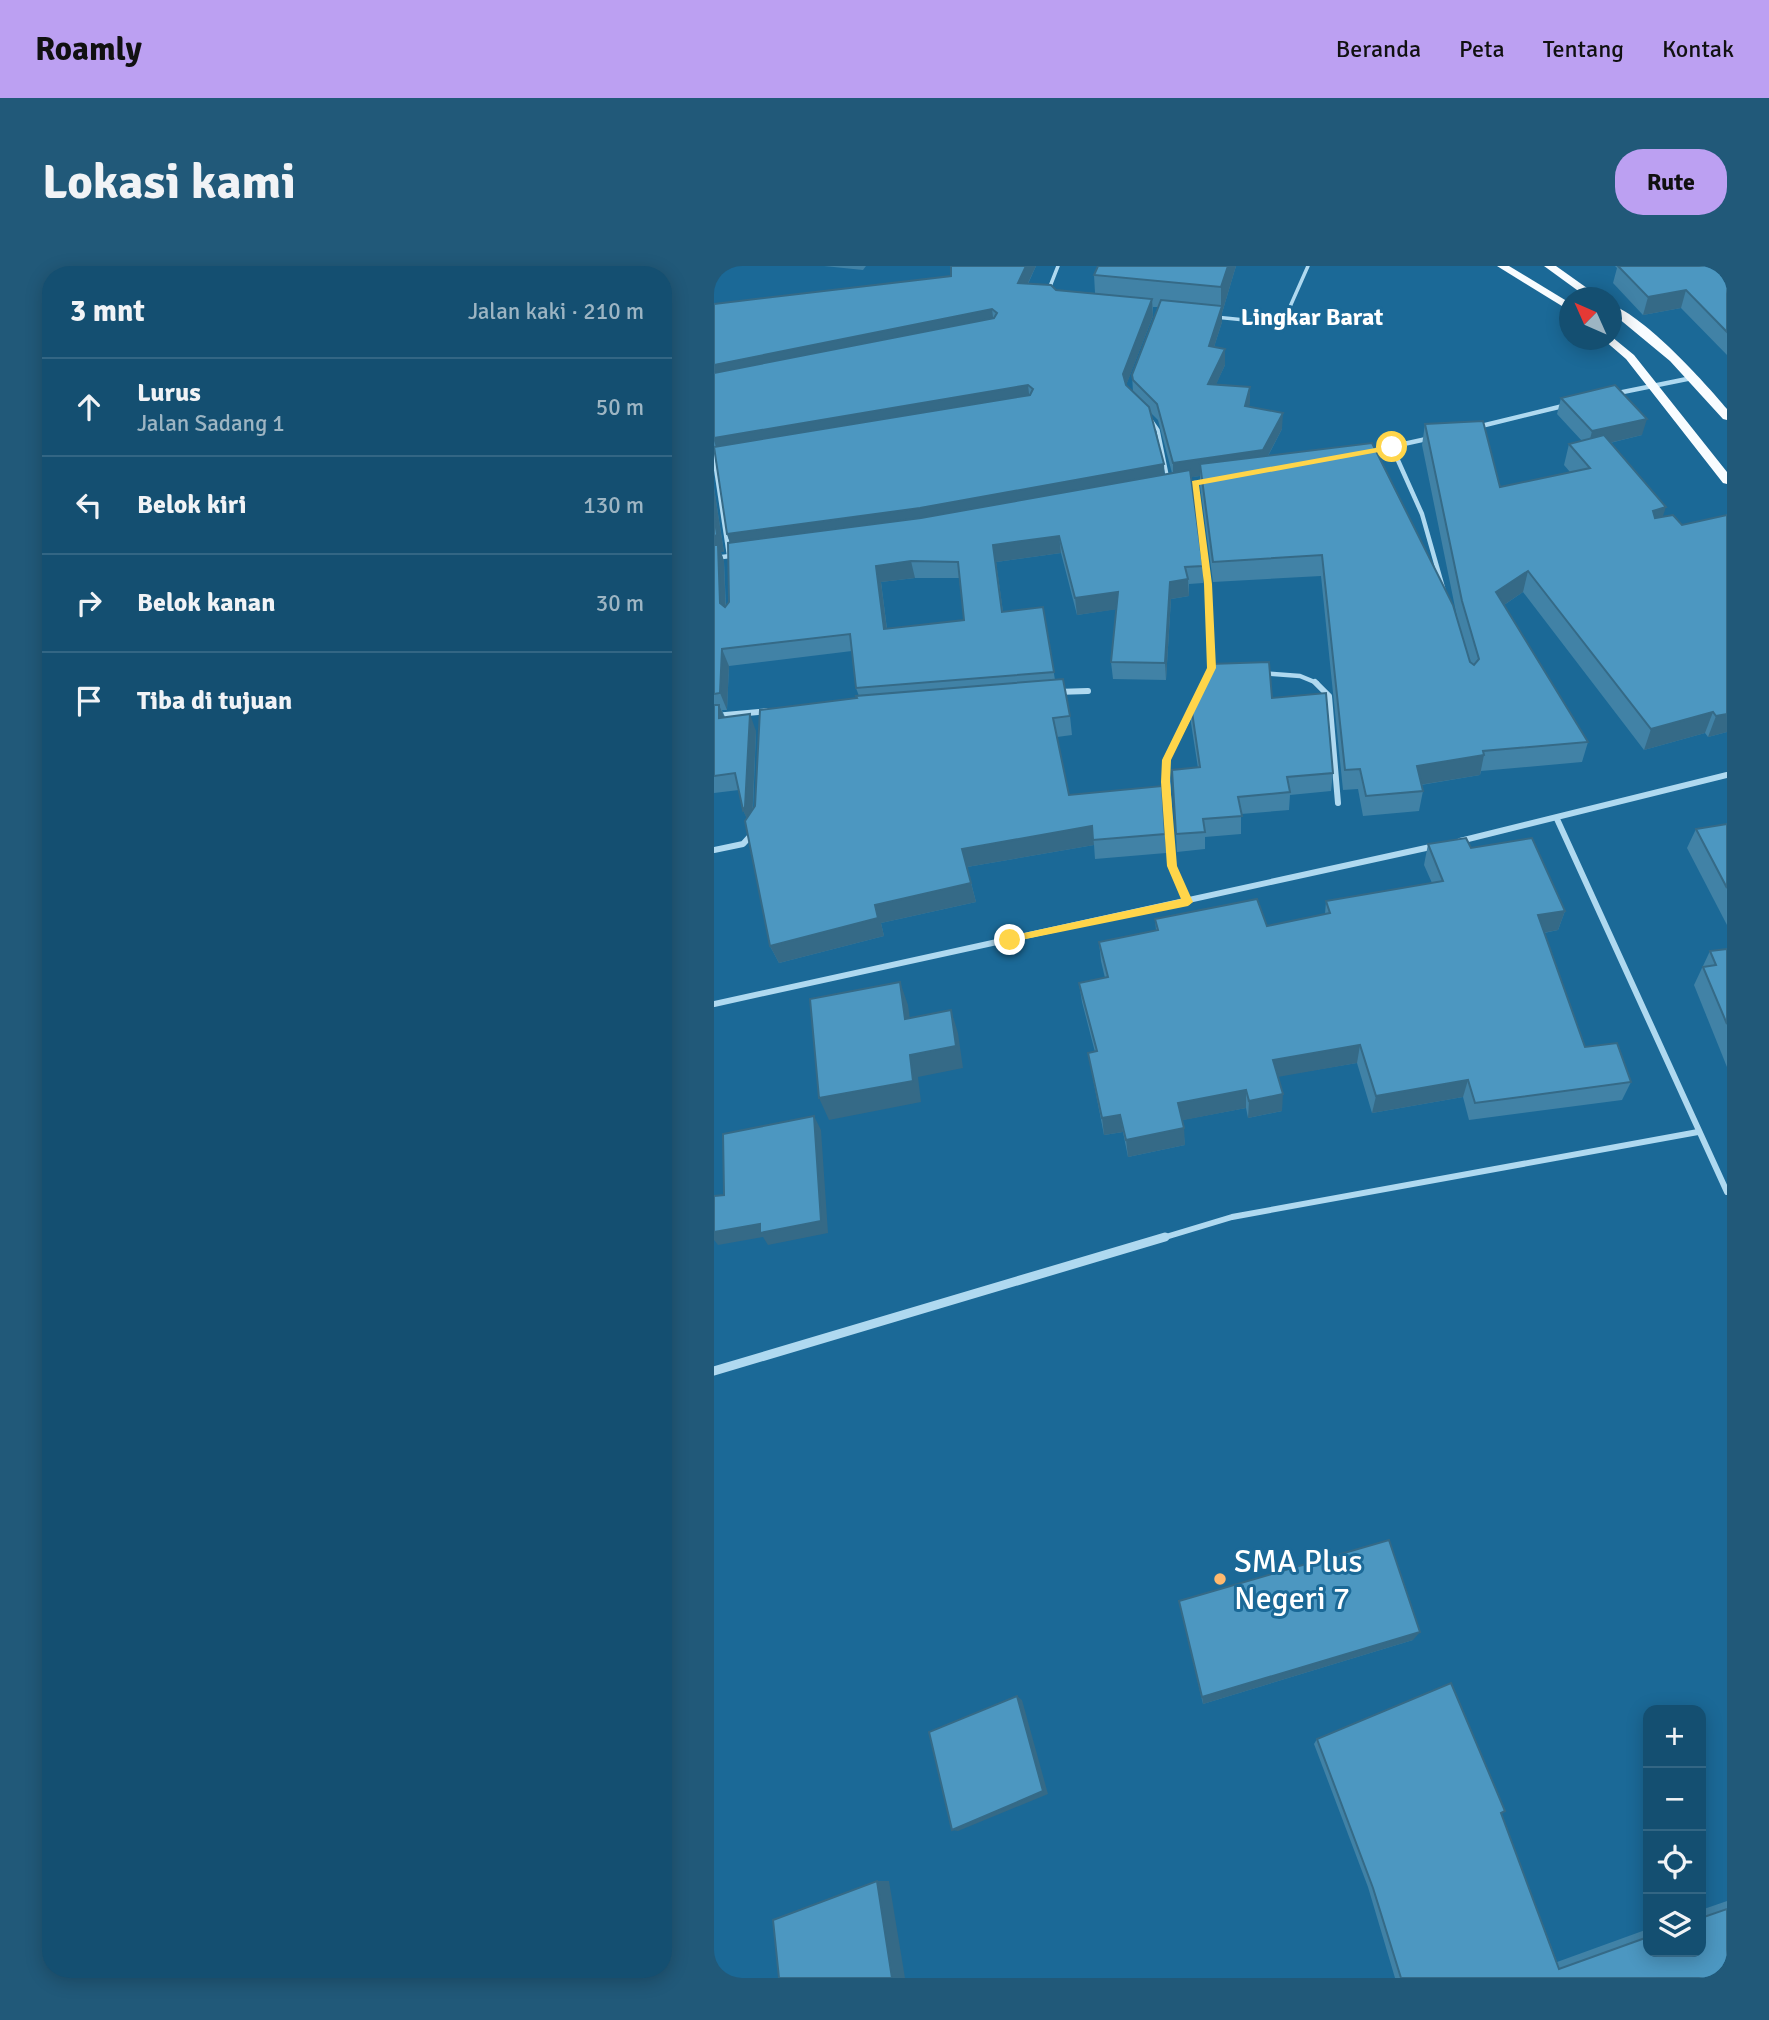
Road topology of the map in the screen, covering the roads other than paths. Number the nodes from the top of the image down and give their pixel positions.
1 (1058, 266) edge
2 (1308, 266) edge
3 (1502, 266) edge
4 (1549, 266) edge
5 (1580, 287) edge
6 (1055, 300) edge
7 (1559, 301) edge
8 (1622, 315) edge
9 (1212, 317) edge
10 (1621, 350) edge
11 (1692, 377) junction
12 (1652, 385) junction
13 (1600, 397) edge
14 (1574, 404) edge
15 (1145, 414) edge
16 (1727, 417) edge
17 (1469, 429) edge
18 (1443, 435) edge
19 (1392, 447) junction
20 (1366, 452) edge
21 (714, 455) edge
22 (1727, 480) edge
23 (1208, 481) edge
24 (1195, 483) junction
25 (1182, 484) edge
26 (1170, 485) edge
27 (742, 554) edge
28 (729, 556) junction
29 (714, 558) edge
30 (729, 568) edge
31 (1444, 591) edge
32 (1212, 668) junction
33 (1225, 669) edge
34 (1251, 671) edge
35 (1207, 679) edge
36 (1088, 691) dead end
37 (1048, 693) edge
38 (1197, 701) edge
39 (763, 711) junction
40 (775, 711) edge
41 (714, 716) edge
42 (762, 724) edge
43 (1727, 775) edge
44 (1338, 803) dead end
45 (1557, 819) junction
46 (758, 825) edge
47 (1451, 842) edge
48 (1438, 845) edge
49 (714, 850) edge
50 (1188, 902) junction
51 (714, 1004) edge
52 (1698, 1132) junction
53 (1727, 1192) edge
54 (714, 1371) edge

1 - 6 lane
2 - 9 lane
3 - 7 main road
4 - 5 main road
8 - 11 main road
10 - 12 main road
11 - 12 street
11 - 16 main road
12 - 13 street
12 - 22 main road
14 - 17 street
15 - 26 lane
18 - 19 street
19 - 20 street
19 - 31 street
21 - 28 street
23 - 24 street
24 - 25 street
24 - 32 street
27 - 28 street
28 - 29 street
28 - 30 street
32 - 33 street
32 - 35 street
34 - 44 street
36 - 37 street
38 - 50 street
39 - 40 street
39 - 41 street
39 - 42 street
43 - 45 street
45 - 47 street
45 - 52 street
46 - 49 street
48 - 50 street
50 - 51 street
52 - 53 street
52 - 54 street

